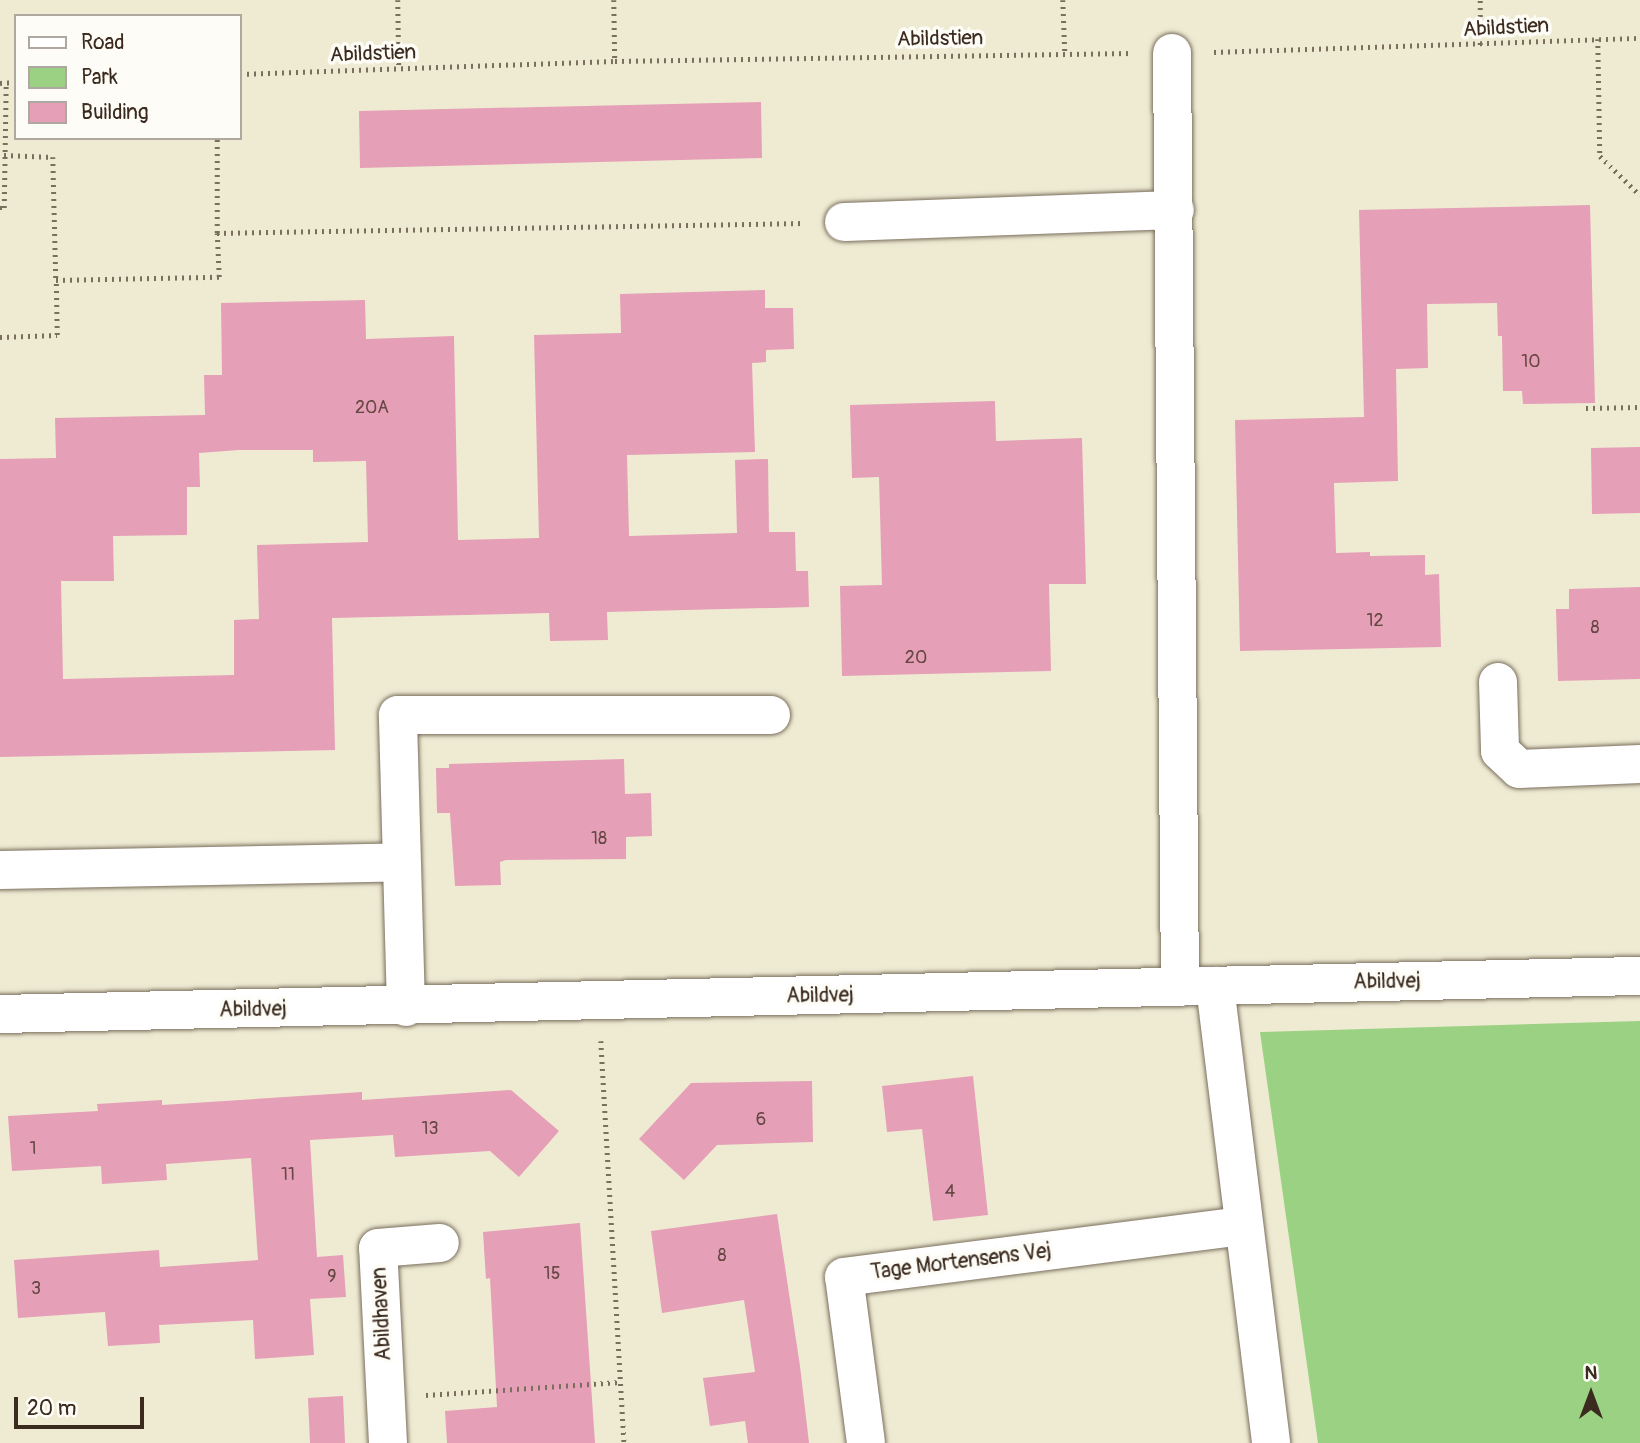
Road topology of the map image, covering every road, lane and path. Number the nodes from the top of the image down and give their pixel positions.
1 (398, 0) edge
2 (614, 0) edge
3 (1063, 0) edge
4 (1480, 0) edge
5 (1640, 38) edge
6 (1598, 39) junction
7 (1480, 45) junction
8 (1065, 52) junction
9 (1172, 53) junction
10 (615, 61) junction
11 (399, 69) junction
12 (242, 74) edge
13 (3, 83) edge
14 (217, 140) edge
15 (4, 155) junction
16 (1640, 195) edge
17 (0, 208) edge
18 (1175, 210) junction
19 (844, 222) joint
20 (217, 233) junction
21 (56, 279) junction
22 (0, 337) edge
23 (1640, 407) edge
24 (1586, 408) dead end
25 (1498, 682) dead end
26 (771, 715) dead end
27 (1640, 764) edge
28 (401, 862) junction
29 (0, 870) edge
30 (1640, 976) edge
31 (1197, 987) junction
32 (599, 1001) junction
33 (406, 1007) junction
34 (0, 1014) edge
35 (1244, 1226) junction
36 (440, 1243) dead end
37 (621, 1382) junction
38 (386, 1398) junction
39 (388, 1443) edge
40 (624, 1443) edge
41 (866, 1443) edge
42 (1271, 1443) edge

1 - 11 path
2 - 10 path
3 - 8 path
4 - 7 path
5 - 6 path, Abildstien
6 - 7 path, Abildstien
6 - 16 path
7 - 9 path, Abildstien
8 - 9 path, Abildstien
8 - 10 path, Abildstien
9 - 18 street
10 - 11 path, Abildstien
11 - 12 path, Abildstien
13 - 15 path
14 - 20 path
15 - 17 path
15 - 21 path
18 - 19 street
18 - 31 street
19 - 20 path
20 - 21 path
21 - 22 path
23 - 24 path
25 - 27 street
26 - 28 street
28 - 29 street
28 - 33 street
30 - 31 street, Abildvej
31 - 32 street, Abildvej
31 - 35 street
32 - 33 street, Abildvej
32 - 37 path
33 - 34 street, Abildvej
35 - 41 street, Tage Mortensens Vej
35 - 42 street
36 - 38 street, Abildhaven
37 - 38 path
37 - 40 path
38 - 39 street, Abildhaven

